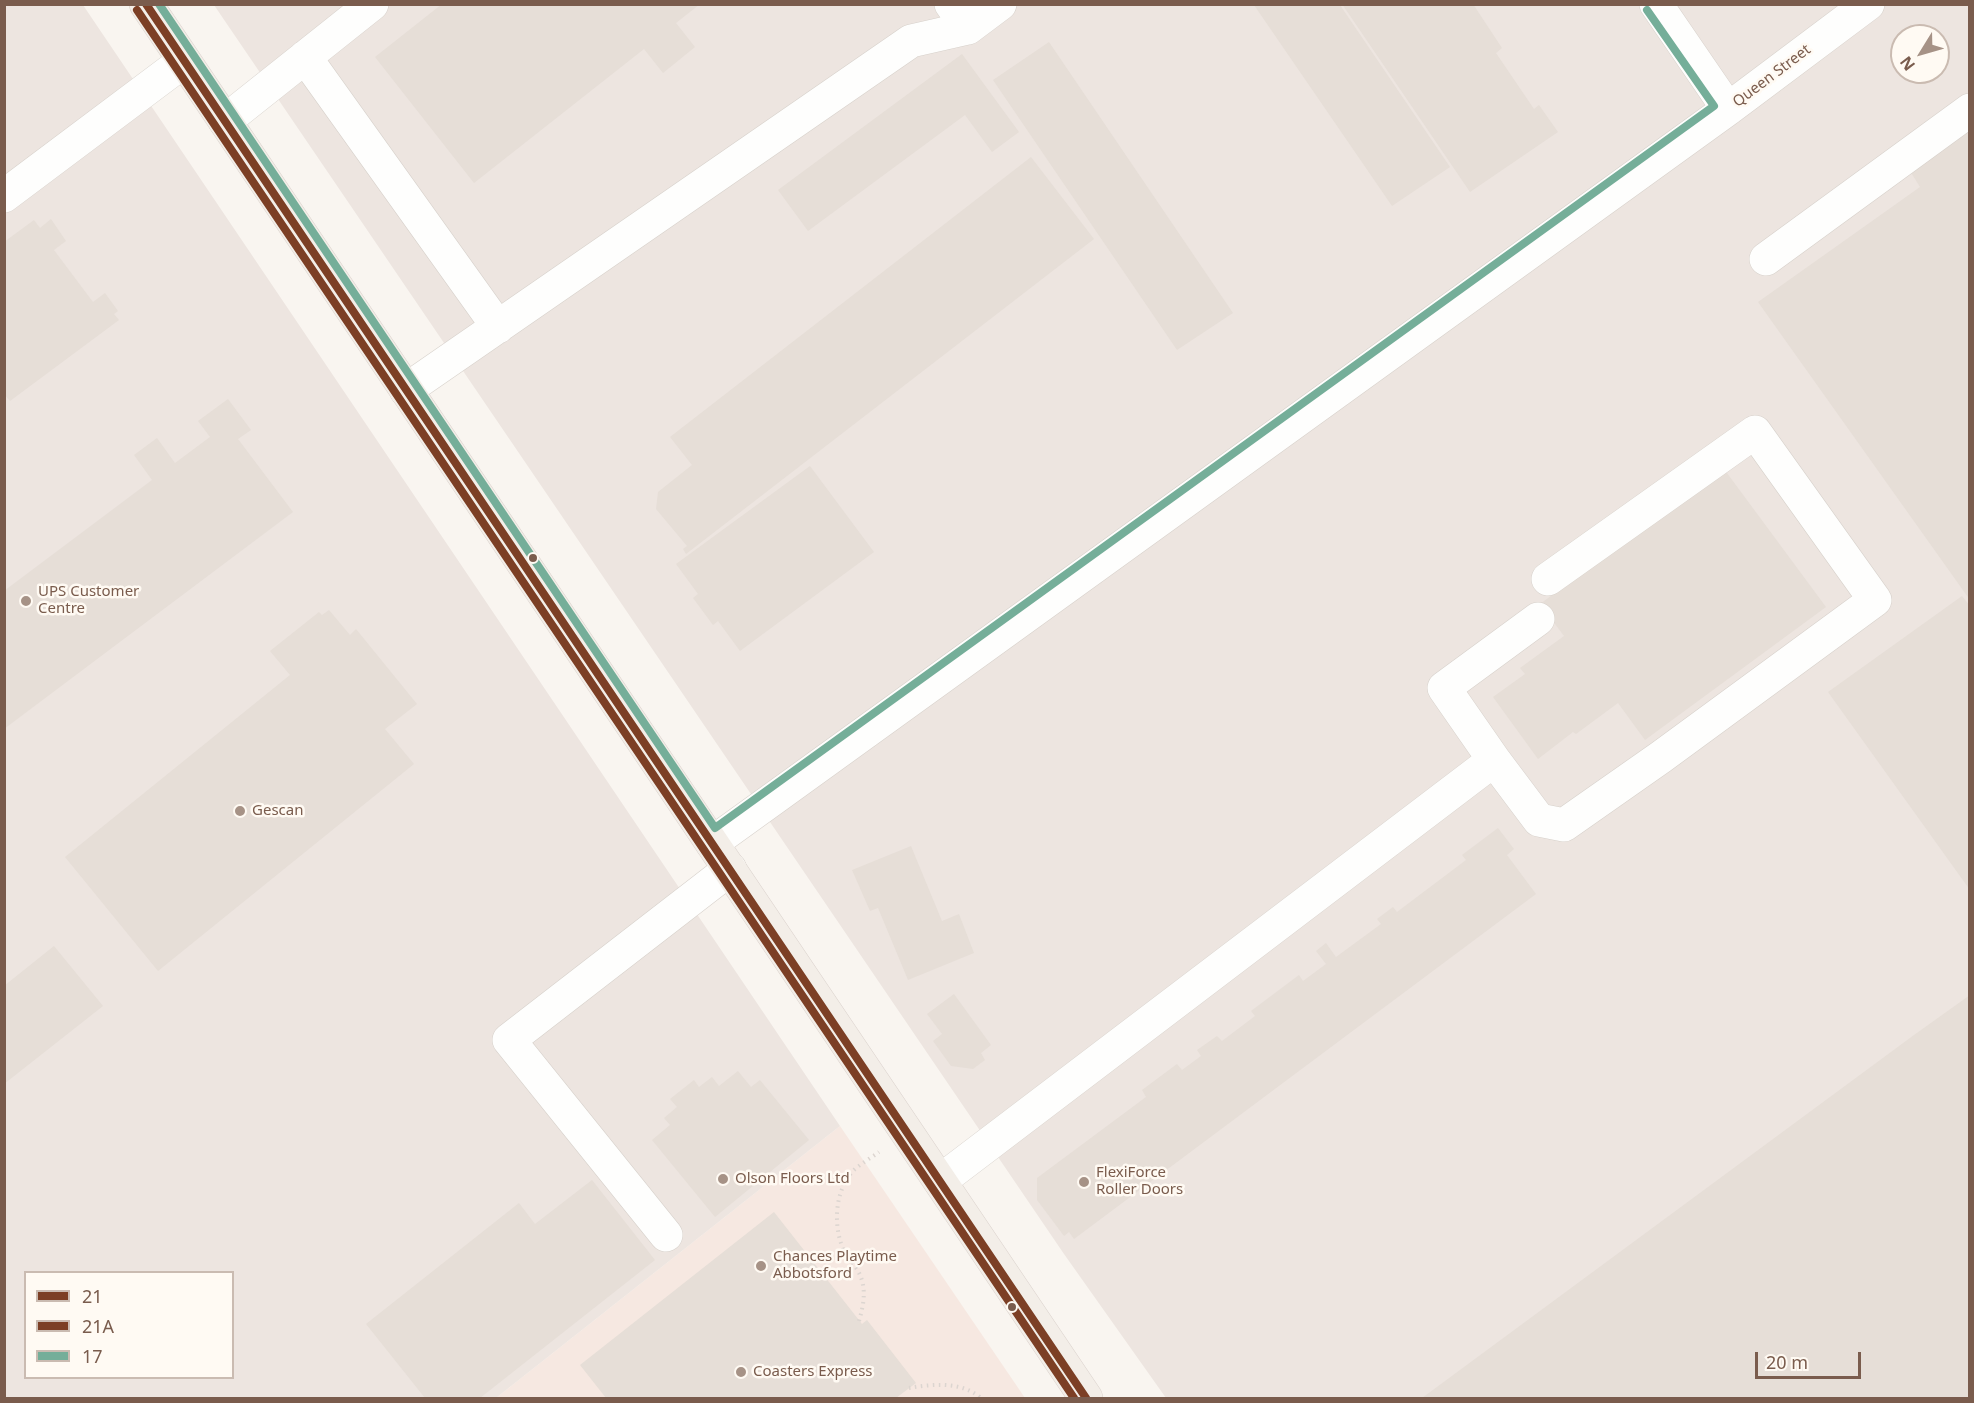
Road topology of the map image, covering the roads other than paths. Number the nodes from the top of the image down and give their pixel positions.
1 (146, 4) edge
2 (372, 4) edge
3 (1000, 4) edge
4 (1656, 4) edge
5 (1868, 4) edge
6 (959, 16) edge
7 (305, 57) junction
8 (184, 61) junction
9 (1728, 109) junction
10 (1970, 110) edge
11 (225, 121) junction
12 (4, 196) edge
13 (1767, 259) dead end
14 (498, 327) junction
15 (406, 390) junction
16 (1548, 579) dead end
17 (1538, 619) dead end
18 (1494, 760) junction
19 (712, 843) junction
20 (730, 869) junction
21 (940, 1181) junction
22 (666, 1235) dead end
23 (1086, 1398) edge

1 - 8 main road
2 - 7 street
3 - 6 street
4 - 9 street
5 - 9 street, Queen Street
6 - 14 street
7 - 11 street
7 - 14 street
8 - 11 main road
8 - 12 street
9 - 19 street, Queen Street
10 - 13 street
11 - 15 main road
14 - 15 street
15 - 19 main road
16 - 18 street
17 - 18 street
18 - 21 street
19 - 20 main road
20 - 21 main road
20 - 22 street
21 - 23 main road

